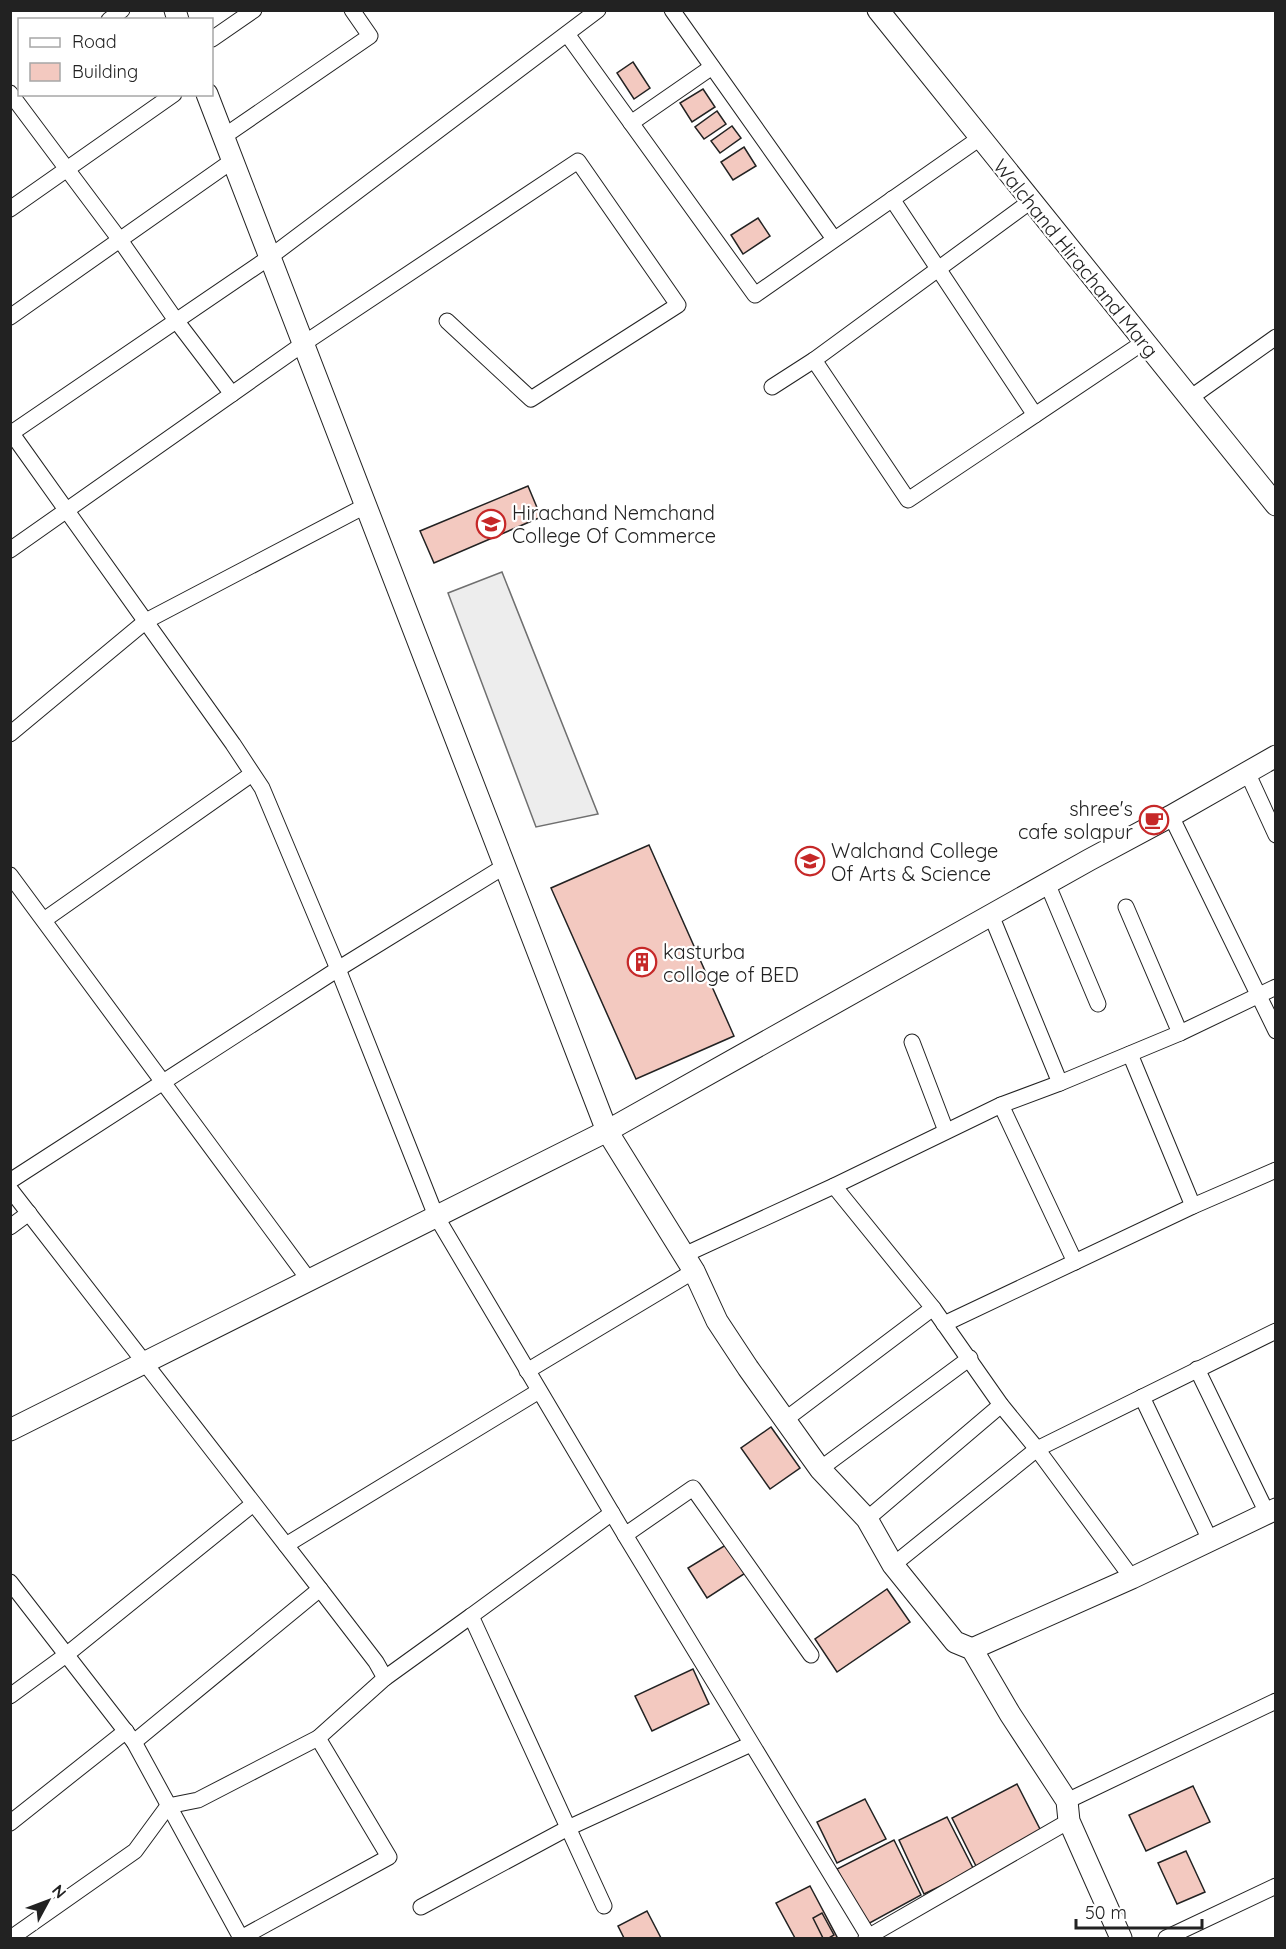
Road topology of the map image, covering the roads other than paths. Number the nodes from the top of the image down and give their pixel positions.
1 (254, 10) edge
2 (352, 10) edge
3 (598, 10) edge
4 (672, 10) edge
5 (878, 10) edge
6 (567, 34) junction
7 (213, 38) edge
8 (712, 68) junction
9 (10, 91) edge
10 (171, 96) edge
11 (208, 96) edge
12 (631, 123) junction
13 (223, 137) junction
14 (980, 138) junction
15 (232, 161) junction
16 (66, 170) junction
17 (892, 199) junction
18 (1031, 201) junction
19 (10, 209) edge
20 (834, 239) junction
21 (120, 240) junction
22 (270, 257) junction
23 (939, 269) junction
24 (10, 317) edge
25 (177, 321) junction
26 (447, 321) dead end
27 (1275, 337) edge
28 (1144, 342) junction
29 (303, 344) junction
30 (814, 360) junction
31 (772, 387) dead end
32 (232, 394) junction
33 (1190, 398) junction
34 (1035, 415) junction
35 (11, 433) edge
36 (1275, 505) edge
37 (366, 506) junction
38 (67, 510) junction
39 (10, 550) edge
40 (146, 621) junction
41 (10, 734) edge
42 (1275, 756) edge
43 (1247, 772) junction
44 (252, 774) junction
45 (1172, 816) junction
46 (1275, 835) edge
47 (505, 866) junction
48 (10, 875) edge
49 (1047, 883) junction
50 (1126, 907) dead end
51 (991, 915) junction
52 (44, 920) junction
53 (338, 969) junction
54 (1275, 987) edge
55 (1259, 996) junction
56 (1098, 1004) dead end
57 (1275, 1031) edge
58 (1180, 1033) junction
59 (912, 1042) dead end
60 (1130, 1054) junction
61 (164, 1083) junction
62 (1060, 1083) junction
63 (1001, 1105) junction
64 (606, 1131) junction
65 (946, 1131) junction
66 (1275, 1170) edge
67 (10, 1181) edge
68 (834, 1186) junction
69 (10, 1189) edge
70 (1194, 1206) junction
71 (29, 1213) junction
72 (436, 1216) junction
73 (10, 1227) edge
74 (1075, 1262) junction
75 (689, 1263) junction
76 (309, 1280) junction
77 (933, 1308) junction
78 (944, 1324) junction
79 (1275, 1330) edge
80 (970, 1358) junction
81 (144, 1363) junction
82 (1197, 1369) junction
83 (527, 1371) junction
84 (539, 1391) junction
85 (1142, 1397) junction
86 (1002, 1405) junction
87 (786, 1419) junction
88 (10, 1430) edge
89 (1036, 1449) junction
90 (820, 1468) junction
91 (254, 1504) junction
92 (1271, 1511) edge
93 (612, 1514) junction
94 (867, 1519) junction
95 (625, 1535) junction
96 (1210, 1540) junction
97 (286, 1545) junction
98 (893, 1565) junction
99 (1132, 1578) junction
100 (10, 1582) edge
101 (320, 1589) junction
102 (471, 1616) junction
103 (972, 1649) junction
104 (66, 1654) junction
105 (811, 1655) dead end
106 (385, 1678) junction
107 (10, 1696) edge
108 (1275, 1701) edge
109 (130, 1737) junction
110 (318, 1738) junction
111 (751, 1744) junction
112 (168, 1806) junction
113 (1068, 1811) junction
114 (10, 1823) edge
115 (568, 1828) junction
116 (1275, 1886) edge
117 (604, 1906) dead end
118 (421, 1907) dead end
119 (11, 1938) edge
120 (241, 1938) edge
121 (867, 1938) edge
122 (1121, 1938) edge
123 (1166, 1938) edge

1 - 7 street
2 - 13 street
3 - 6 street
4 - 8 street
5 - 14 street, Walchand Hirachand Marg
6 - 12 street
6 - 22 street
8 - 12 street
8 - 20 street
9 - 16 street
10 - 16 street
11 - 13 street
12 - 20 street
13 - 15 street
14 - 17 street
14 - 18 street, Walchand Hirachand Marg
15 - 21 street
15 - 22 street
16 - 19 street
16 - 21 street
17 - 20 street
17 - 23 street
18 - 23 street
18 - 28 street, Walchand Hirachand Marg
21 - 24 street
21 - 25 street
22 - 25 street
22 - 29 street
23 - 30 street
23 - 34 street
25 - 32 street
25 - 35 street
26 - 29 street
27 - 33 street
28 - 33 street, Walchand Hirachand Marg
28 - 34 street
29 - 32 street
29 - 37 street
30 - 31 street
30 - 34 street
32 - 38 street
33 - 36 street, Walchand Hirachand Marg
35 - 38 street
37 - 40 street
37 - 47 street
38 - 39 street
38 - 40 street
40 - 41 street
40 - 44 street
42 - 43 street
43 - 45 street
43 - 46 street
44 - 52 street
44 - 53 street
45 - 49 street
45 - 55 street
47 - 53 street
47 - 64 street
48 - 52 street
49 - 51 street
49 - 56 street
50 - 58 street
51 - 62 street
51 - 64 street
52 - 61 street
53 - 61 street
53 - 72 street
54 - 55 street
55 - 57 street
55 - 58 street
58 - 60 street
59 - 65 street
60 - 62 street
60 - 70 street
61 - 67 street
61 - 76 street
62 - 63 street
63 - 65 street
63 - 74 street
64 - 72 street
64 - 75 street
65 - 68 street
66 - 70 street
68 - 75 street
68 - 77 street
69 - 71 street
70 - 74 street
71 - 73 street
71 - 81 street
72 - 76 street
72 - 83 street
74 - 78 street
75 - 83 street
75 - 87 street
76 - 81 street
77 - 78 street
77 - 87 street
78 - 80 street
79 - 82 street
80 - 86 street
80 - 90 street
81 - 88 street
81 - 91 street
82 - 85 street
82 - 92 street
83 - 84 street
84 - 93 street
84 - 97 street
85 - 89 street
85 - 96 street
86 - 89 street
86 - 94 street
87 - 90 street
89 - 98 street
89 - 99 street
90 - 94 street
91 - 97 street
91 - 104 street
92 - 96 street
93 - 95 street
93 - 102 street
94 - 98 street
95 - 105 street
95 - 111 street
96 - 99 street
97 - 101 street
98 - 103 street
99 - 103 street
100 - 104 street
101 - 106 street
101 - 109 street
102 - 106 street
102 - 115 street
103 - 113 street
104 - 107 street
104 - 109 street
106 - 110 street
108 - 113 street
109 - 112 street
109 - 114 street
110 - 112 street
110 - 120 street
111 - 115 street
111 - 121 street
112 - 119 street
112 - 120 street
113 - 121 street
113 - 122 street
115 - 117 street
115 - 118 street
116 - 123 street

